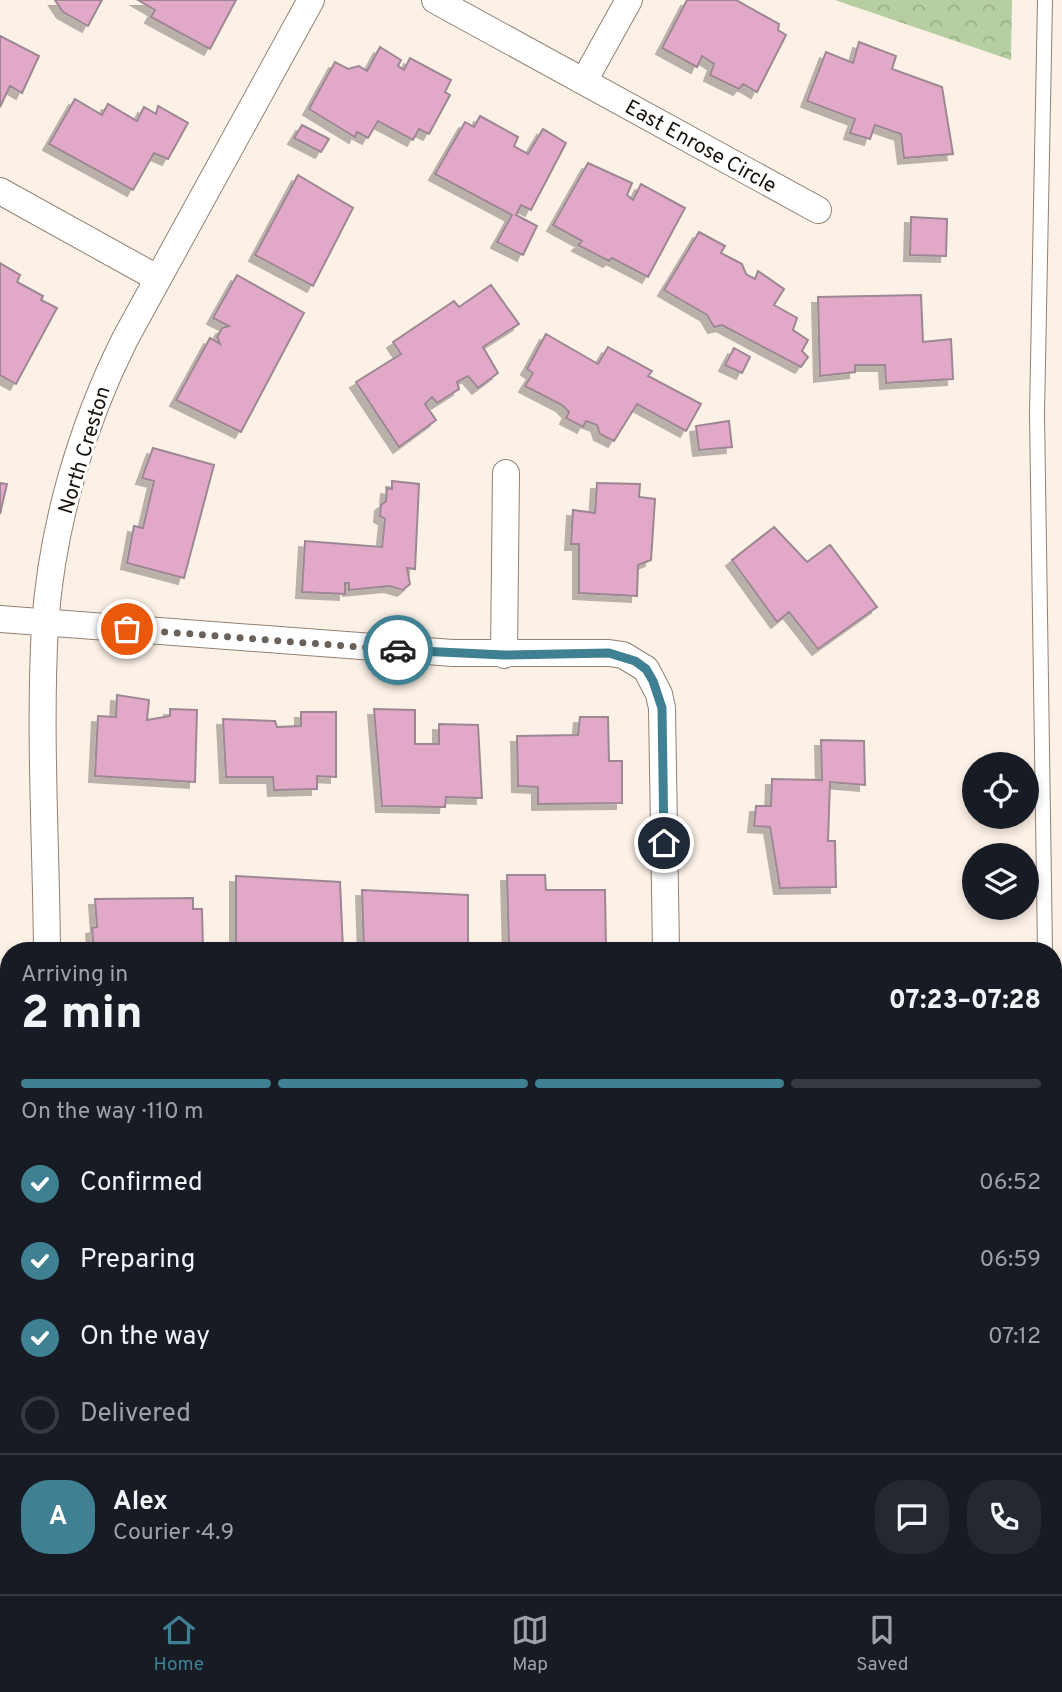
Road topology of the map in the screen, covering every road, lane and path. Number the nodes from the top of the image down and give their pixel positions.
1 (311, 0) edge
2 (435, 0) edge
3 (629, 0) edge
4 (1045, 0) edge
5 (584, 81) junction
6 (0, 191) edge
7 (818, 210) dead end
8 (157, 278) junction
9 (506, 473) dead end
10 (0, 619) edge
11 (45, 623) junction
12 (504, 655) junction
13 (47, 942) edge
14 (666, 942) edge
15 (1045, 942) edge

1 - 8 street, North Creston
2 - 5 street, East Enrose Circle
3 - 5 street
4 - 15 lane
5 - 7 street, East Enrose Circle
6 - 8 street
8 - 11 street, North Creston
9 - 12 street
10 - 11 street
11 - 12 street
11 - 13 street, North Creston
12 - 14 street

